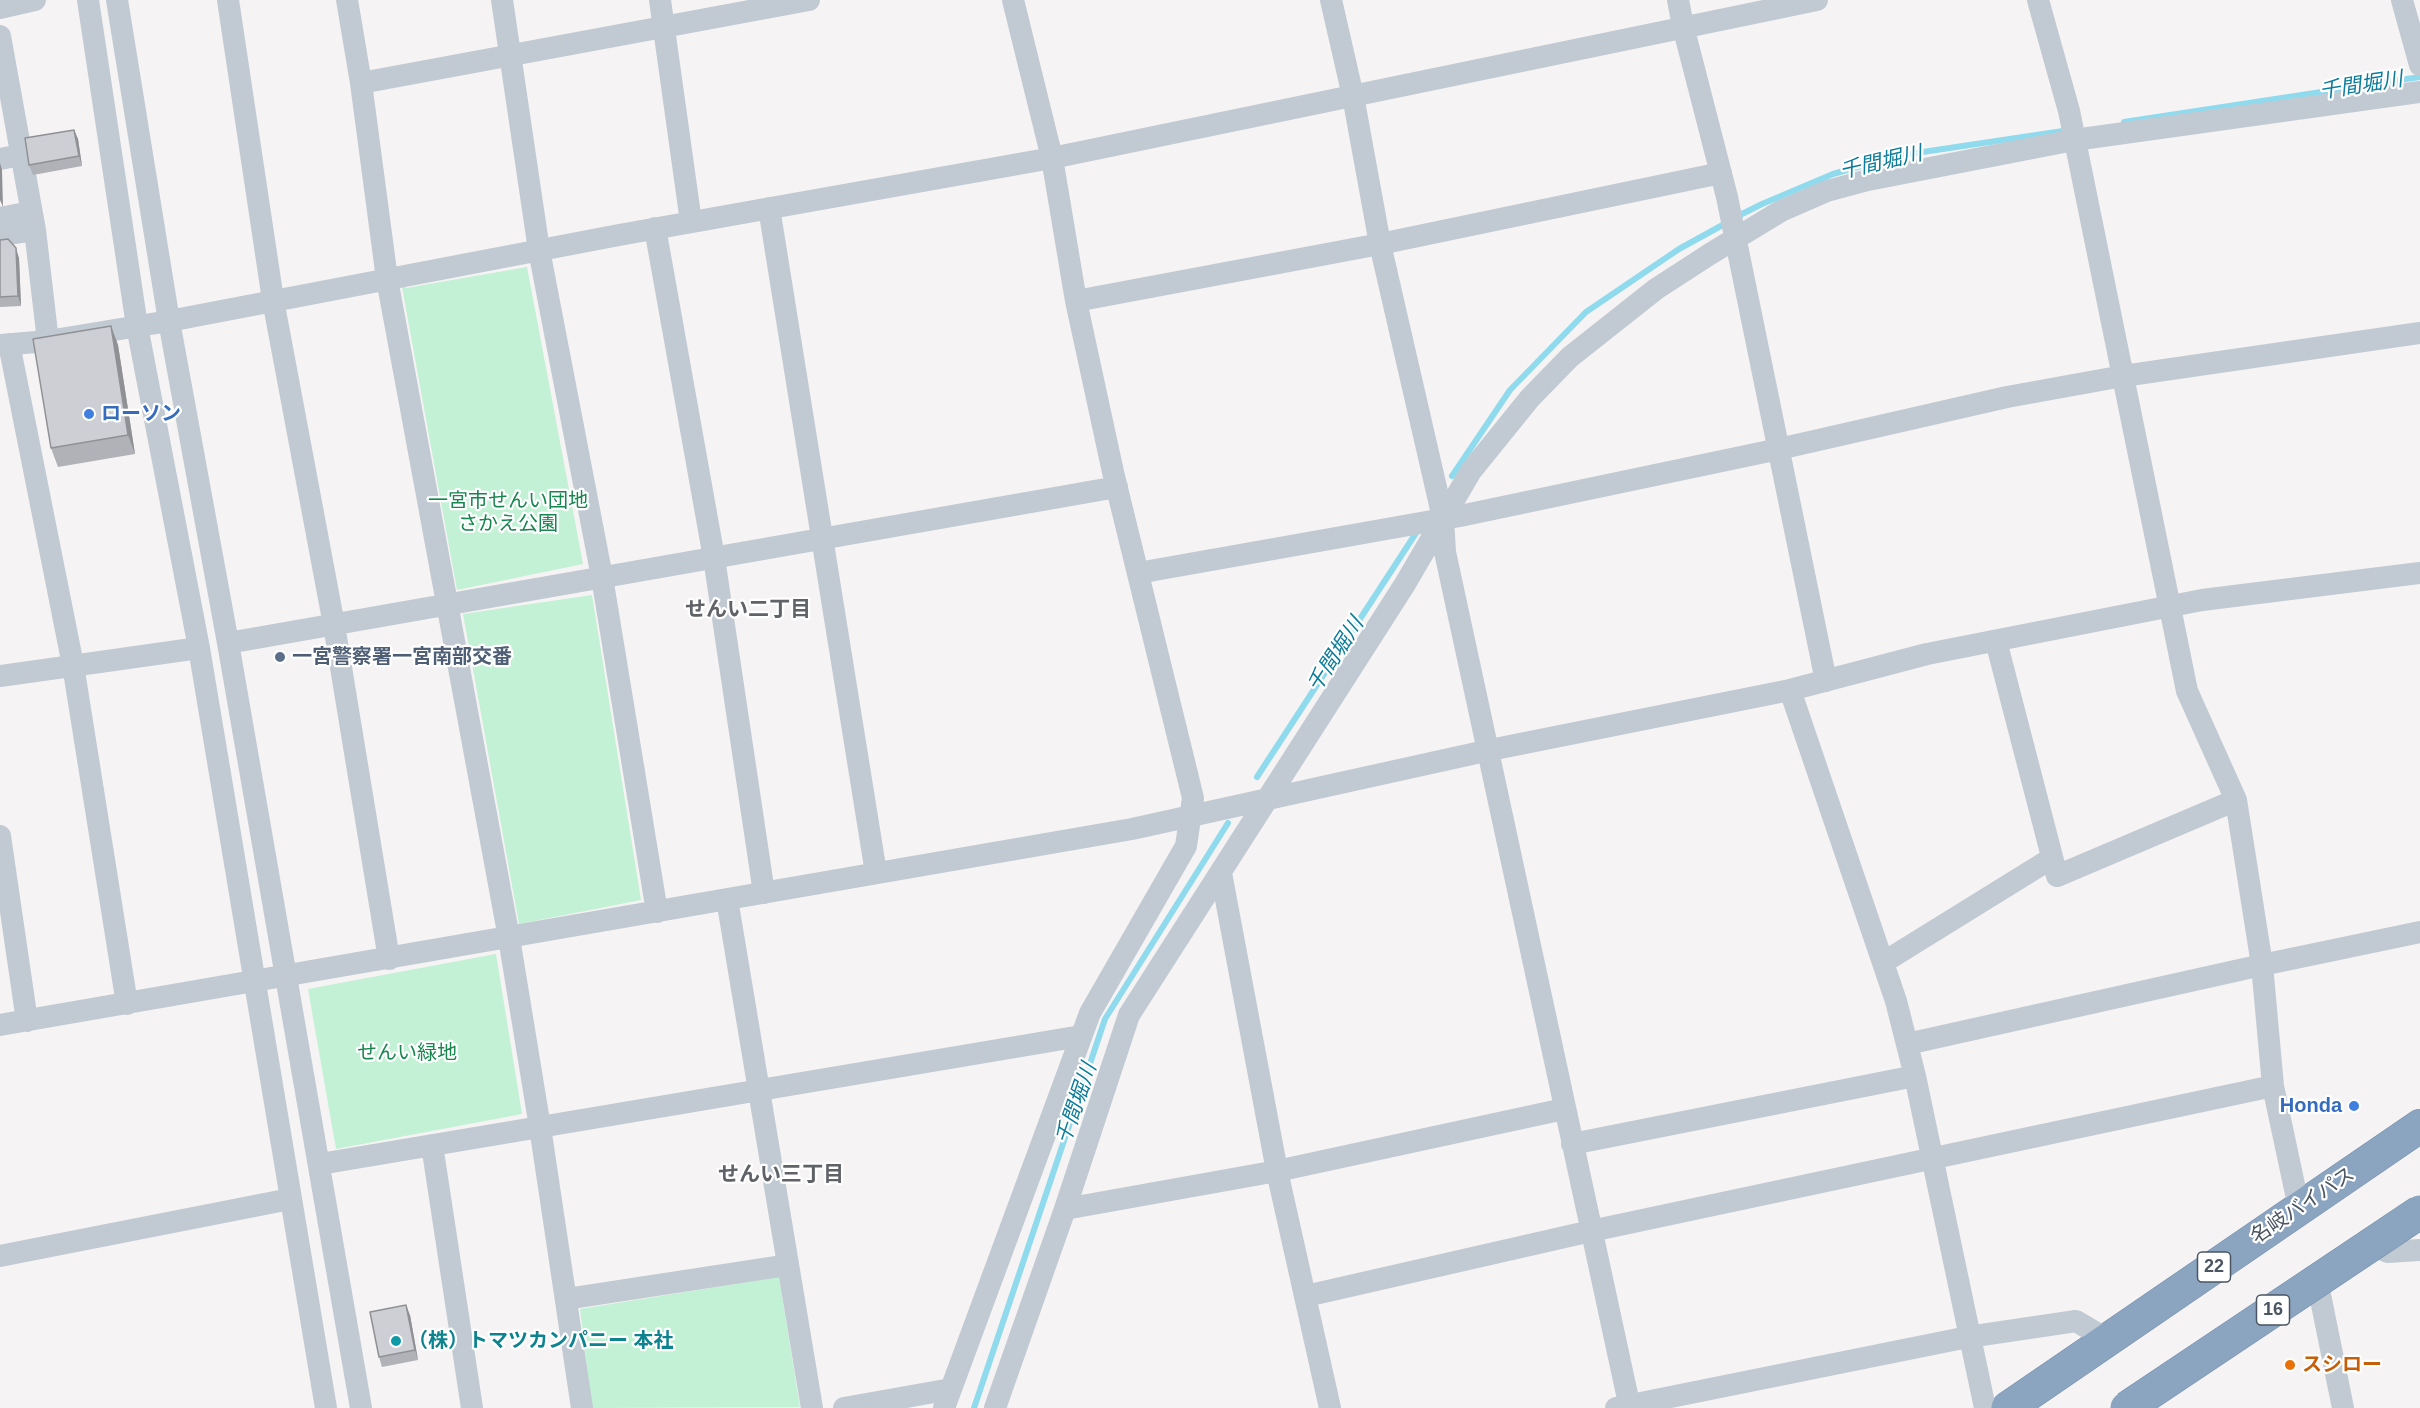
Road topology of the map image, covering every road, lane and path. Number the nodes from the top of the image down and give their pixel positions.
1 (35, 0) edge
2 (88, 0) edge
3 (117, 0) edge
4 (228, 0) edge
5 (347, 0) edge
6 (502, 0) edge
7 (660, 0) edge
8 (809, 0) edge
9 (1013, 0) edge
10 (1331, 0) edge
11 (1678, 0) edge
12 (1817, 0) edge
13 (2038, 0) edge
14 (2402, 0) edge
15 (0, 8) edge
16 (665, 26) junction
17 (1683, 26) junction
18 (0, 36) edge
19 (511, 55) junction
20 (2420, 64) edge
21 (361, 83) junction
22 (2420, 92) edge
23 (1353, 96) junction
24 (2074, 137) junction
25 (11, 157) edge
26 (1052, 158) junction
27 (1721, 173) junction
28 (769, 208) junction
29 (0, 218) edge
30 (33, 221) junction
31 (691, 222) junction
32 (656, 228) junction
33 (0, 235) edge
34 (1734, 235) junction
35 (1380, 244) junction
36 (539, 250) junction
37 (387, 279) junction
38 (273, 300) junction
39 (1076, 301) junction
40 (169, 321) junction
41 (137, 326) junction
42 (2420, 333) edge
43 (48, 341) junction
44 (4, 345) edge
45 (2123, 376) junction
46 (1779, 449) junction
47 (1116, 487) junction
48 (1443, 518) junction
49 (822, 539) junction
50 (714, 558) junction
51 (1138, 573) junction
52 (2420, 573) edge
53 (602, 577) junction
54 (447, 605) junction
55 (2169, 607) junction
56 (334, 625) junction
57 (1996, 641) junction
58 (228, 643) junction
59 (199, 648) junction
60 (73, 665) junction
61 (0, 676) edge
62 (1826, 681) junction
63 (1790, 690) junction
64 (1490, 750) junction
65 (1269, 797) junction
66 (2236, 800) junction
67 (1191, 815) junction
68 (0, 836) edge
69 (2052, 858) junction
70 (876, 873) junction
71 (1221, 873) junction
72 (764, 893) junction
73 (727, 899) junction
74 (657, 912) junction
75 (2420, 932) edge
76 (509, 938) junction
77 (389, 959) junction
78 (1884, 962) junction
79 (2262, 965) junction
80 (287, 976) junction
81 (254, 981) junction
82 (127, 1004) junction
83 (27, 1021) junction
84 (0, 1025) edge
85 (1081, 1036) junction
86 (1907, 1044) junction
87 (1915, 1076) junction
88 (2273, 1086) junction
89 (758, 1090) junction
90 (1564, 1109) junction
91 (2420, 1126) edge
92 (540, 1127) junction
93 (1572, 1144) junction
94 (432, 1145) junction
95 (1932, 1158) junction
96 (320, 1164) junction
97 (1277, 1171) junction
98 (290, 1199) junction
99 (2420, 1205) edge
100 (2299, 1208) junction
101 (1065, 1209) junction
102 (2420, 1212) edge
103 (1591, 1232) junction
104 (2366, 1243) junction
105 (2420, 1250) edge
106 (0, 1256) edge
107 (788, 1265) junction
108 (2316, 1275) junction
109 (1306, 1296) junction
110 (566, 1299) junction
111 (1968, 1337) junction
112 (2108, 1340) junction
113 (948, 1399) edge
114 (1624, 1407) edge
115 (326, 1408) edge
116 (361, 1408) edge
117 (472, 1408) edge
118 (582, 1408) edge
119 (813, 1408) edge
120 (844, 1408) edge
121 (994, 1408) edge
122 (1330, 1408) edge
123 (1985, 1408) edge
124 (2008, 1408) edge
125 (2116, 1408) edge
126 (2127, 1408) edge
127 (2343, 1408) edge

1 - 15 street
2 - 41 street
3 - 40 street
4 - 38 street
5 - 21 street
6 - 19 street
7 - 16 street
8 - 16 street
9 - 26 street
10 - 23 street
11 - 17 street
12 - 17 street
13 - 24 street
14 - 20 street
16 - 19 street
16 - 31 street
17 - 23 street
17 - 27 street
18 - 25 street
19 - 21 street
19 - 36 street
21 - 37 street
22 - 24 street
23 - 26 street
23 - 35 street
24 - 34 street
24 - 45 street
25 - 30 street
26 - 28 street
26 - 39 street
27 - 34 street
27 - 35 street
28 - 31 street
28 - 49 street
29 - 30 street
30 - 33 street
30 - 43 street
31 - 32 street
32 - 36 street
32 - 50 street
34 - 46 street
34 - 48 street
35 - 39 street
35 - 48 street
36 - 37 street
36 - 53 street
37 - 38 street
37 - 54 street
38 - 40 street
38 - 56 street
39 - 47 street
40 - 41 street
40 - 58 street
41 - 43 street
41 - 59 street
42 - 45 street
43 - 44 street
44 - 60 street
45 - 46 street
45 - 55 street
46 - 48 street
46 - 62 street
47 - 49 street
47 - 51 street
48 - 51 street
48 - 64 street
48 - 65 street
49 - 50 street
49 - 70 street
50 - 53 street
50 - 72 street
51 - 67 street
52 - 55 street
53 - 54 street
53 - 74 street
54 - 56 street
54 - 76 street
55 - 57 street
55 - 66 street
56 - 58 street
56 - 77 street
57 - 62 street
57 - 69 street
58 - 80 street
59 - 60 street
59 - 81 street
60 - 61 street
60 - 82 street
62 - 63 street
63 - 64 street
63 - 78 street
64 - 65 street
64 - 90 street
65 - 67 street
65 - 71 street
66 - 69 street
66 - 79 street
67 - 70 street
67 - 85 street
68 - 83 street
69 - 78 street
70 - 72 street
71 - 97 street
71 - 101 street
72 - 73 street
73 - 74 street
73 - 89 street
74 - 76 street
75 - 79 street
76 - 77 street
76 - 92 street
77 - 80 street
78 - 86 street
79 - 86 street
79 - 88 street
80 - 81 street
80 - 96 street
81 - 82 street
81 - 98 street
82 - 83 street
83 - 84 street
85 - 89 street
85 - 113 street
86 - 87 street
87 - 93 street
87 - 95 street
88 - 95 street
88 - 100 street
89 - 92 street
89 - 107 street
90 - 93 street
90 - 97 street
91 - 100 highway, 名岐バイパス / 22
92 - 94 street
92 - 110 street
93 - 103 street
94 - 96 street
94 - 117 street
95 - 103 street
95 - 111 street
96 - 116 street
97 - 101 street
97 - 109 street
98 - 106 street
98 - 115 street
99 - 104 highway
100 - 112 highway, 名岐バイパス / 22
101 - 121 street
102 - 126 highway, 16, bridge
103 - 109 street
103 - 114 street
104 - 105 street
104 - 108 highway
107 - 110 street
107 - 119 street
108 - 125 highway
108 - 127 street
109 - 122 street
110 - 118 street
111 - 112 street
111 - 114 street
111 - 123 street
112 - 124 highway, 名岐バイパス / 22
113 - 120 street

